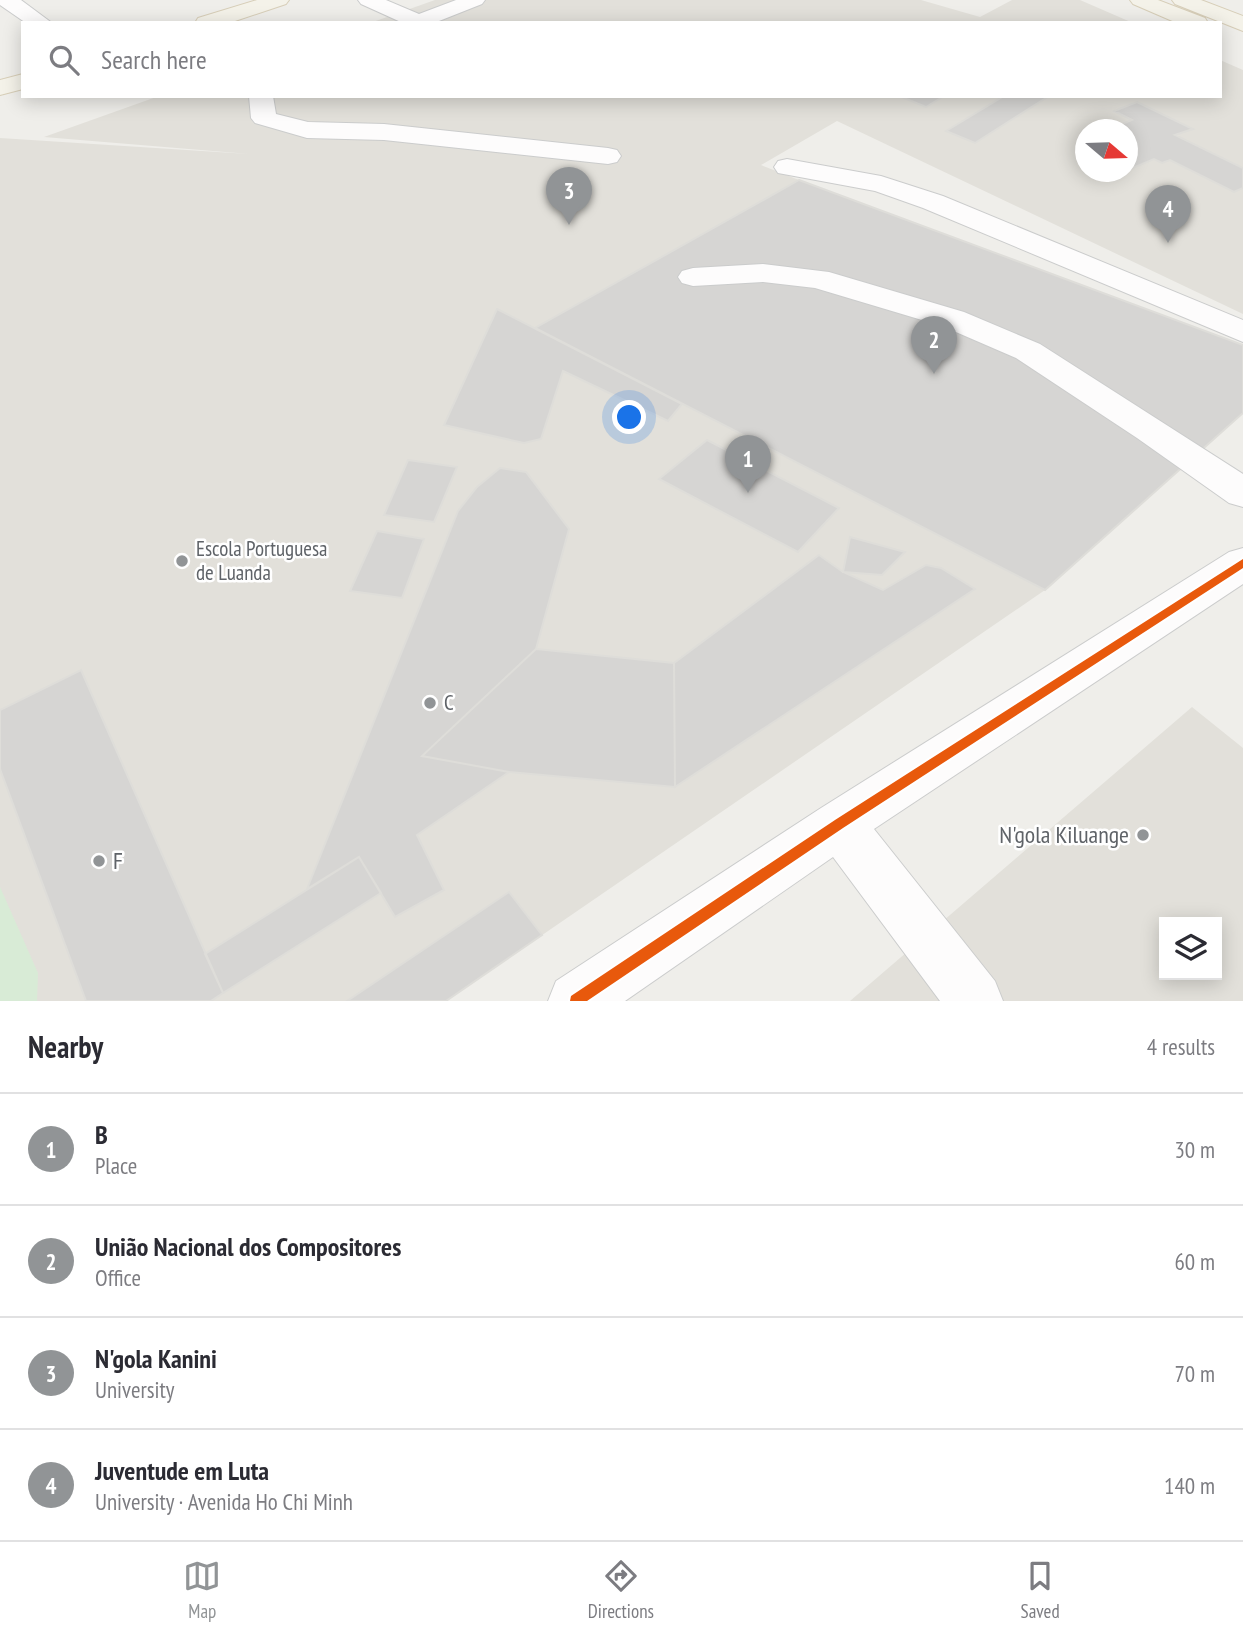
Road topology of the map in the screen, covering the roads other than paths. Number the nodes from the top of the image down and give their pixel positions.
1 (9, 0) edge
2 (279, 0) edge
3 (368, 0) edge
4 (475, 0) edge
5 (1140, 0) edge
6 (1182, 0) edge
7 (0, 3) edge
8 (38, 21) edge
9 (212, 21) edge
10 (414, 21) edge
11 (419, 21) edge
12 (1192, 21) edge
13 (1243, 24) edge
14 (1222, 33) edge
15 (1243, 41) edge
16 (21, 82) edge
17 (0, 88) edge
18 (261, 98) edge
19 (608, 156) dead end
20 (787, 167) dead end
21 (694, 277) dead end
22 (1243, 332) edge
23 (1243, 493) edge
24 (1243, 563) edge
25 (839, 824) junction
26 (576, 1001) edge
27 (975, 1001) edge

1 - 7 street
1 - 8 street
2 - 9 main road
3 - 10 street
4 - 11 street
5 - 12 main road
6 - 13 main road
14 - 15 main road
16 - 17 main road
18 - 19 street
20 - 22 street
21 - 23 street
24 - 25 street
25 - 26 street
25 - 27 street

